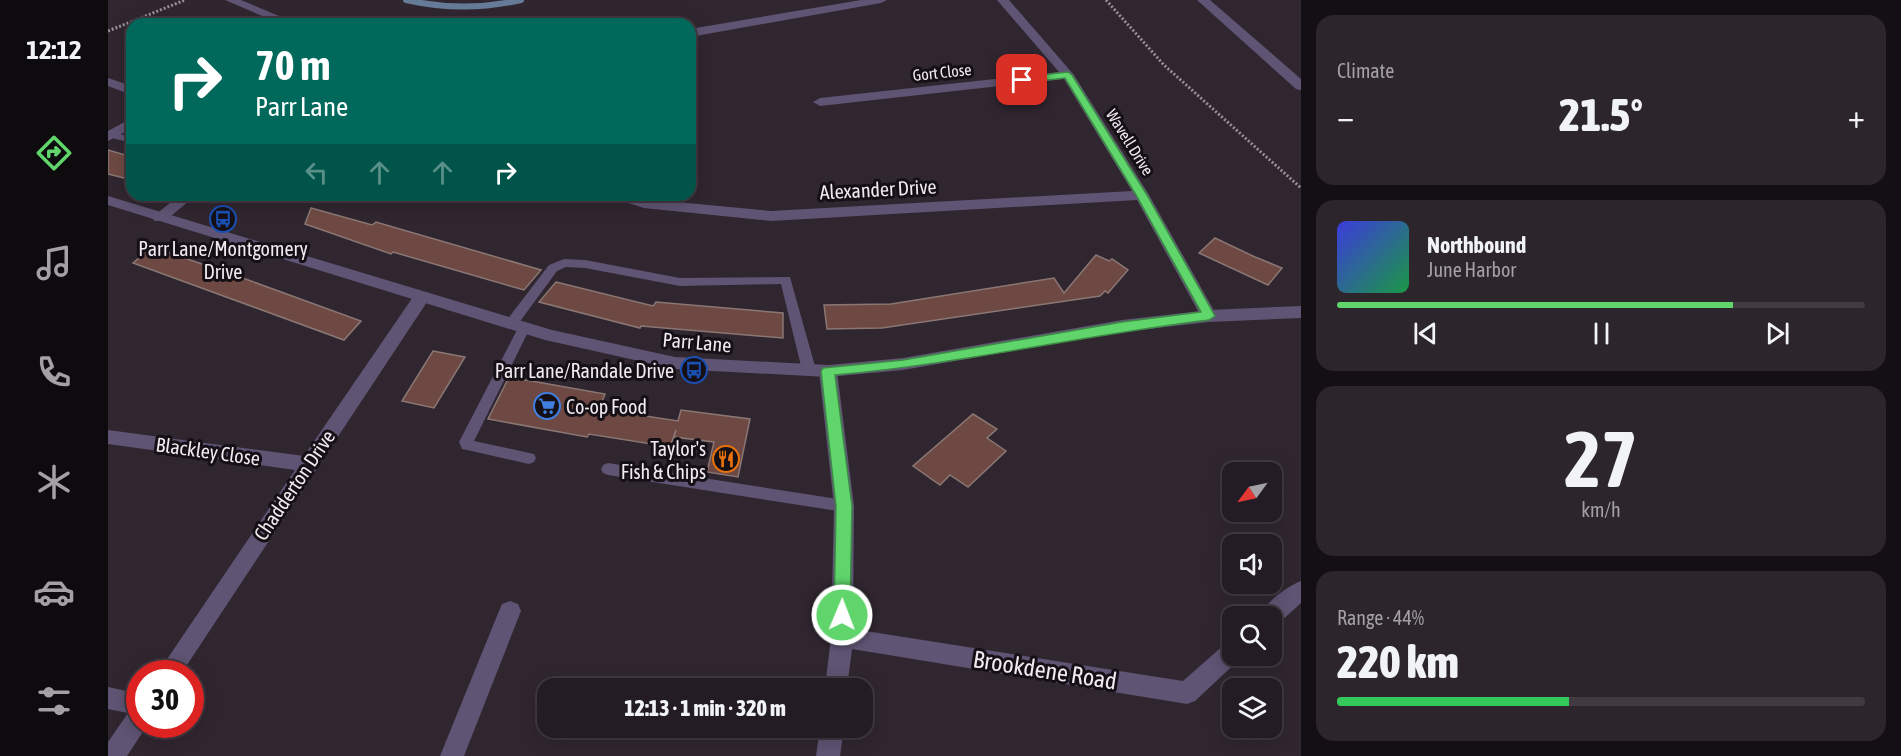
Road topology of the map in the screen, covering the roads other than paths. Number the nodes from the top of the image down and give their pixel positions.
1 (231, 0) edge
2 (881, 0) edge
3 (1003, 0) edge
4 (1203, 0) edge
5 (277, 18) edge
6 (696, 32) edge
7 (1068, 75) junction
8 (108, 82) edge
9 (1301, 86) edge
10 (126, 89) edge
11 (820, 102) dead end
12 (126, 126) edge
13 (110, 136) edge
14 (126, 139) edge
15 (1142, 195) junction
16 (108, 200) edge
17 (181, 201) edge
18 (638, 201) edge
19 (160, 218) junction
20 (421, 298) junction
21 (1301, 312) edge
22 (1209, 316) junction
23 (517, 326) junction
24 (818, 371) junction
25 (108, 437) edge
26 (529, 458) dead end
27 (308, 464) junction
28 (608, 469) dead end
29 (844, 506) junction
30 (1301, 590) edge
31 (1282, 606) edge
32 (510, 611) dead end
33 (842, 637) junction
34 (177, 660) edge
35 (1222, 661) edge
36 (837, 678) edge
37 (108, 698) edge
38 (126, 702) edge
39 (126, 737) edge
40 (831, 738) edge
41 (113, 756) edge
42 (452, 756) edge
43 (828, 756) edge

1 - 5 street
2 - 6 street
3 - 7 street, Wavell Drive
4 - 9 street
7 - 11 street, Gort Close
7 - 15 street, Wavell Drive
8 - 10 street
12 - 13 street
13 - 14 lane
15 - 18 street, Alexander Drive
15 - 22 street, Wavell Drive
16 - 19 street, Parr Lane
17 - 19 street
19 - 20 street, Parr Lane
20 - 23 street, Parr Lane
20 - 27 street, Chadderton Drive
21 - 22 street, Parr Lane
22 - 24 street, Parr Lane
23 - 24 street, Parr Lane
23 - 24 lane
23 - 26 lane
24 - 29 street
25 - 27 street, Blackley Close
27 - 34 street, Chadderton Drive
28 - 29 lane
29 - 33 street
30 - 31 street
32 - 42 street
33 - 35 street, Brookdene Road
33 - 36 street
37 - 38 street
39 - 41 street
40 - 43 street

